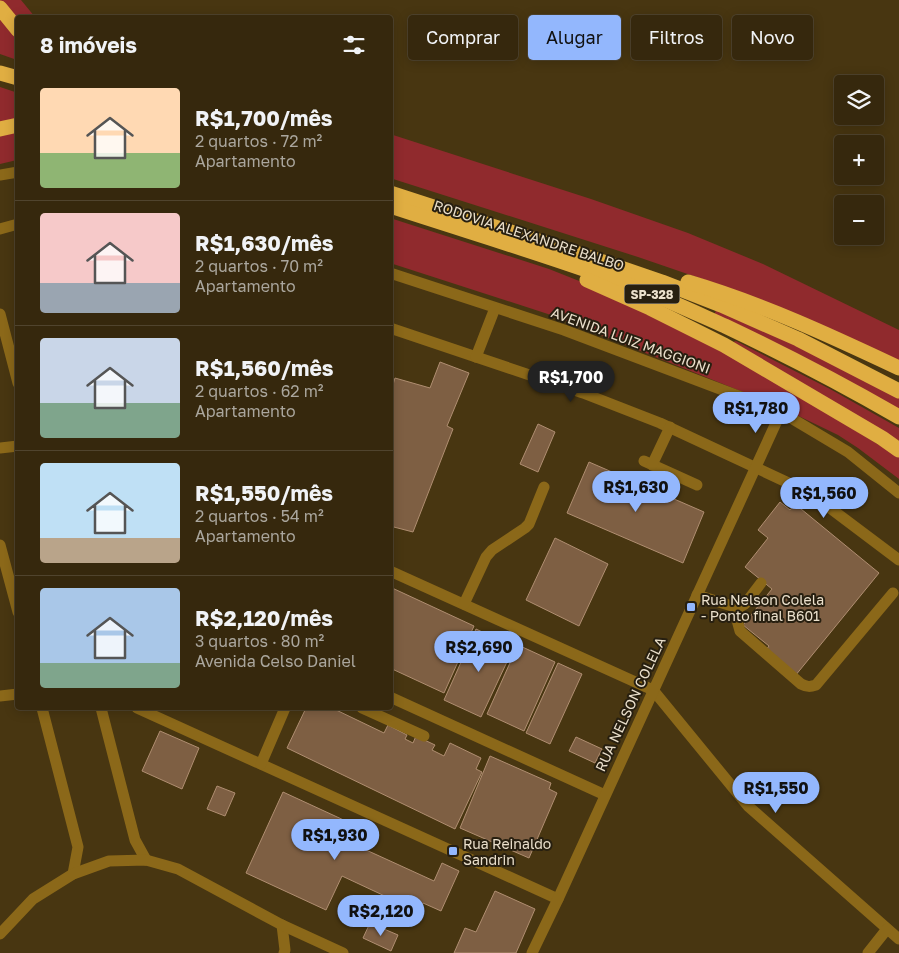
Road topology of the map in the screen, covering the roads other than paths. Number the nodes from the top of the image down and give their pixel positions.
1 (0, 8) edge
2 (15, 26) edge
3 (15, 126) edge
4 (0, 128) edge
5 (15, 172) edge
6 (0, 175) edge
7 (393, 194) edge
8 (393, 207) edge
9 (15, 225) edge
10 (0, 229) edge
11 (487, 237) junction
12 (536, 240) junction
13 (393, 274) edge
14 (495, 308) junction
15 (0, 314) edge
16 (393, 329) edge
17 (476, 356) junction
18 (899, 368) edge
19 (15, 371) edge
20 (899, 392) edge
21 (781, 412) junction
22 (899, 417) edge
23 (670, 427) junction
24 (15, 446) edge
25 (0, 448) edge
26 (899, 450) edge
27 (756, 467) junction
28 (697, 485) dead end
29 (544, 487) dead end
30 (899, 493) edge
31 (0, 545) edge
32 (899, 560) edge
33 (393, 572) edge
34 (762, 583) dead end
35 (893, 593) dead end
36 (696, 595) junction
37 (15, 601) edge
38 (464, 604) junction
39 (738, 608) junction
40 (653, 690) junction
41 (15, 694) edge
42 (0, 696) edge
43 (393, 698) edge
44 (43, 710) edge
45 (102, 710) edge
46 (142, 710) edge
47 (284, 710) edge
48 (366, 710) edge
49 (424, 736) dead end
50 (261, 764) junction
51 (605, 795) junction
52 (146, 860) junction
53 (73, 874) junction
54 (558, 899) junction
55 (282, 925) junction
56 (887, 929) junction
57 (0, 934) edge
58 (899, 939) edge
59 (284, 953) edge
60 (343, 953) edge
61 (532, 953) edge
62 (868, 953) edge

1 - 2 highway
3 - 4 highway
5 - 6 street
7 - 12 highway, RODOVIA ALEXANDRE BALBO / SP-328
8 - 11 highway, RODOVIA ALEXANDRE BALBO / SP-328
9 - 10 street
11 - 22 highway, RODOVIA ALEXANDRE BALBO / SP-328
11 - 26 highway
12 - 18 highway
12 - 20 highway, RODOVIA ALEXANDRE BALBO / SP-328
13 - 14 street, AVENIDA LUIZ MAGGIONI
14 - 17 street
14 - 21 street, AVENIDA LUIZ MAGGIONI
15 - 19 street
16 - 17 street
17 - 23 street
21 - 27 street, RUA NELSON COLELA
21 - 30 street, AVENIDA LUIZ MAGGIONI
23 - 27 street
23 - 28 street
24 - 25 street
27 - 32 street
27 - 36 street, RUA NELSON COLELA
29 - 38 street
31 - 37 street
33 - 38 street
34 - 39 street
35 - 39 street
36 - 39 street
36 - 40 street, RUA NELSON COLELA
38 - 40 street
40 - 51 street, RUA NELSON COLELA
40 - 56 street
41 - 42 street
43 - 51 street
44 - 53 street
45 - 52 street
46 - 50 street
47 - 50 street
48 - 49 street
50 - 54 street
51 - 54 street, RUA NELSON COLELA
52 - 53 street
52 - 55 street
53 - 57 street
54 - 61 street, RUA NELSON COLELA
55 - 59 street
55 - 60 street
56 - 58 street
56 - 62 street

